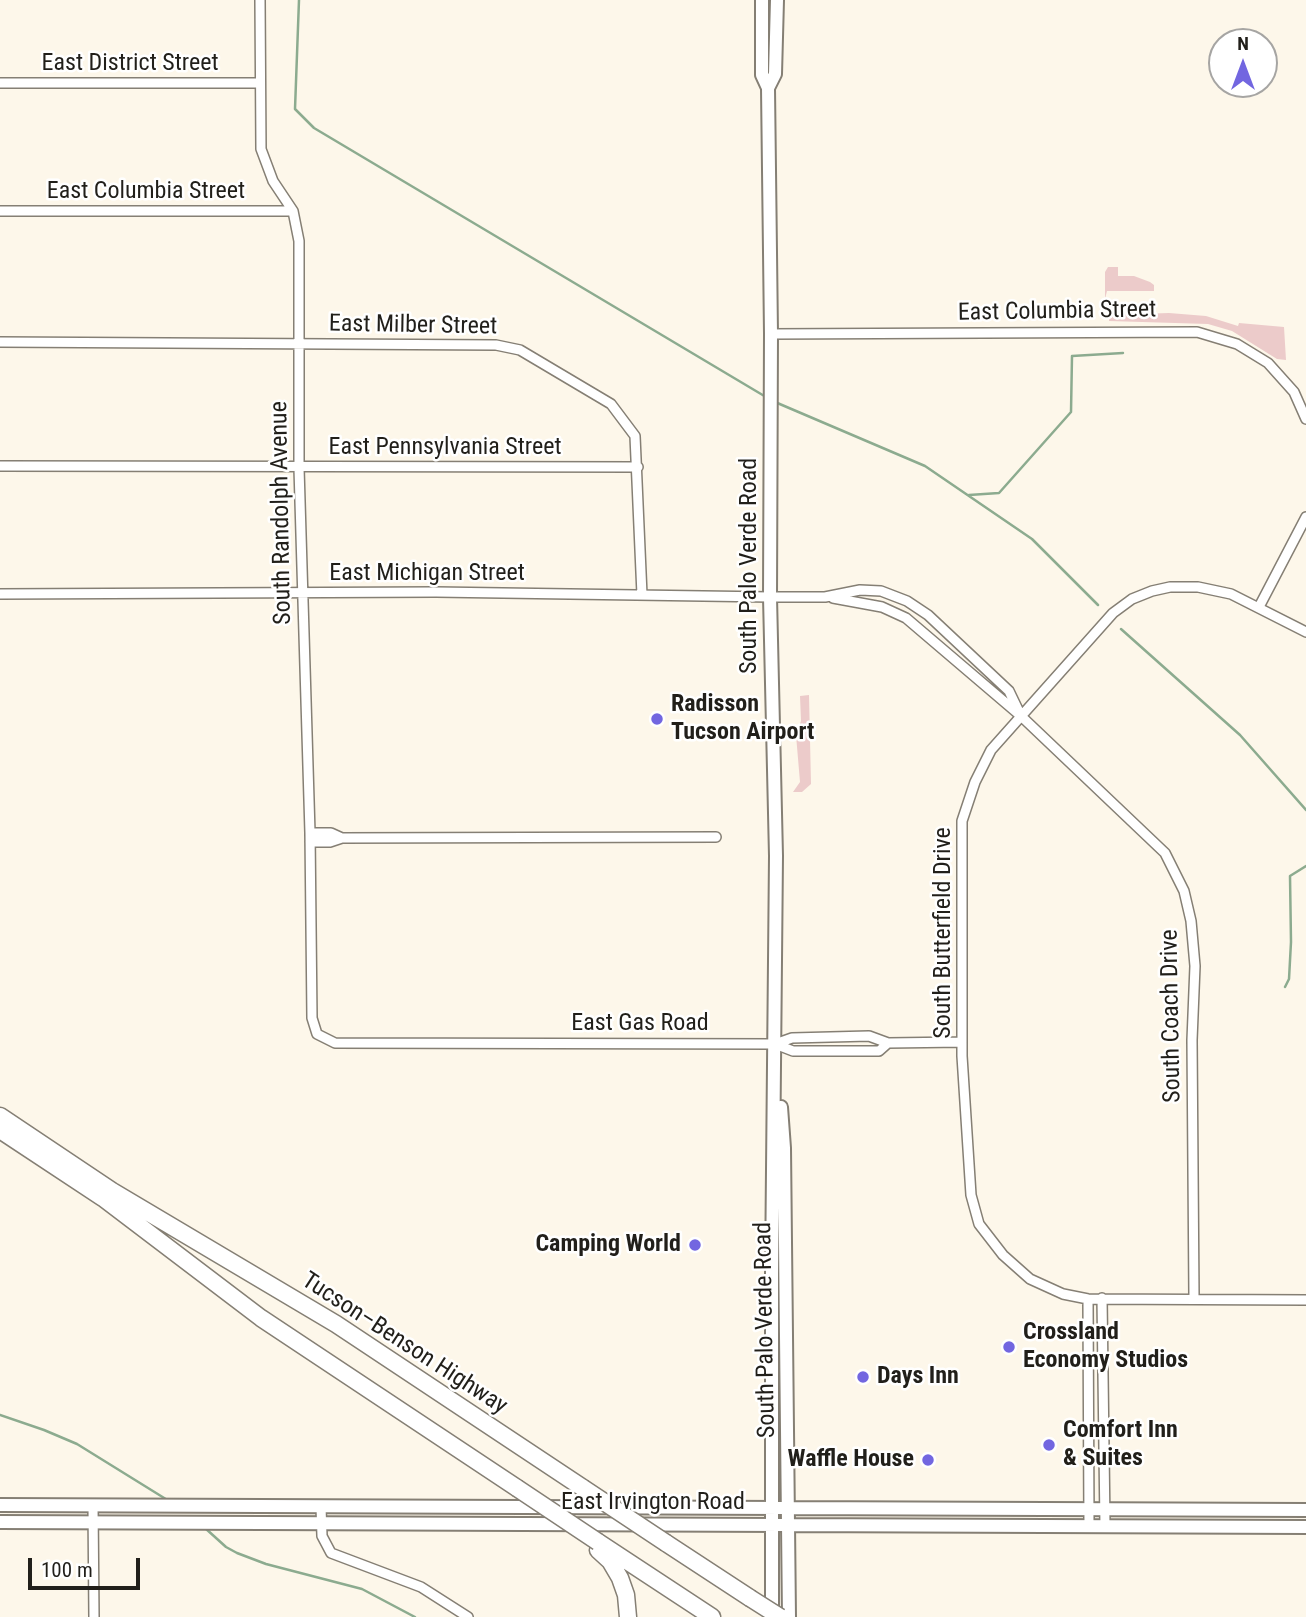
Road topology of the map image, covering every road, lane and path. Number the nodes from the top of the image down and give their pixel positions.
1 (260, 0) edge
2 (762, 0) edge
3 (777, 0) edge
4 (0, 83) edge
5 (260, 83) junction
6 (768, 89) junction
7 (0, 211) edge
8 (293, 211) junction
9 (771, 334) junction
10 (0, 342) edge
11 (298, 343) junction
12 (1306, 419) edge
13 (0, 466) edge
14 (638, 467) junction
15 (299, 468) junction
16 (1306, 517) edge
17 (303, 592) junction
18 (0, 594) edge
19 (642, 595) junction
20 (770, 597) junction
21 (825, 597) junction
22 (907, 601) junction
23 (1259, 607) junction
24 (898, 614) junction
25 (1306, 632) edge
26 (1021, 716) junction
27 (716, 837) dead end
28 (310, 838) junction
29 (317, 1034) joint
30 (962, 1042) junction
31 (775, 1044) junction
32 (888, 1044) junction
33 (0, 1116) edge
34 (0, 1130) edge
35 (774, 1188) junction
36 (786, 1264) junction
37 (1088, 1298) junction
38 (1102, 1298) junction
39 (1194, 1298) junction
40 (1306, 1300) edge
41 (1103, 1366) junction
42 (0, 1505) edge
43 (93, 1506) junction
44 (321, 1507) junction
45 (772, 1508) junction
46 (790, 1508) junction
47 (1306, 1510) edge
48 (1089, 1511) junction
49 (1105, 1511) junction
50 (93, 1521) junction
51 (0, 1522) edge
52 (322, 1524) junction
53 (789, 1524) junction
54 (772, 1525) junction
55 (1089, 1526) junction
56 (1105, 1526) junction
57 (1306, 1527) edge
58 (593, 1542) junction
59 (94, 1617) edge
60 (468, 1617) edge
61 (628, 1617) edge
62 (712, 1617) edge
63 (772, 1617) edge
64 (780, 1617) edge
65 (789, 1617) edge

1 - 5 street, South Randolph Avenue
2 - 6 main road, South Palo Verde Road
3 - 6 main road, South Palo Verde Road
4 - 5 street, East District Street
5 - 8 street, South Randolph Avenue
6 - 9 main road, South Palo Verde Road
7 - 8 street, East Columbia Street
8 - 11 street, South Randolph Avenue
9 - 12 street, East Columbia Street
9 - 20 main road, South Palo Verde Road
10 - 11 street, East Milber Street
11 - 14 street, East Milber Street
11 - 15 street, South Randolph Avenue
13 - 15 street, East Pennsylvania Street
14 - 15 street, East Pennsylvania Street
14 - 19 street, East Milber Street
15 - 17 street, South Randolph Avenue
16 - 23 street
17 - 18 street, East Michigan Street
17 - 19 street, East Michigan Street
17 - 28 street, South Randolph Avenue
19 - 20 street, East Michigan Street
20 - 21 street, South Coach Drive
20 - 31 main road, South Palo Verde Road
21 - 22 street, South Coach Drive
21 - 24 street, South Coach Drive
22 - 24 street
22 - 26 street, South Coach Drive
23 - 25 street
23 - 26 street, South Butterfield Drive
24 - 26 street, South Coach Drive
26 - 30 street, South Butterfield Drive
26 - 39 street, South Coach Drive
27 - 28 street
28 - 29 street, South Randolph Avenue
29 - 31 street, East Gas Road
30 - 32 street, East Gas Road
30 - 37 street, South Butterfield Drive
31 - 32 street, East Gas Road
31 - 32 street
31 - 35 main road, South Palo Verde Road
31 - 36 main road, South Palo Verde Road
33 - 64 highway, Tucson–Benson Highway, bridge
34 - 58 highway, bridge
35 - 36 main road
35 - 45 main road, South Palo Verde Road
36 - 46 main road, South Palo Verde Road
37 - 38 street, South Butterfield Drive
37 - 41 street
37 - 48 street
38 - 39 street, South Butterfield Drive
38 - 41 street
39 - 40 street, South Butterfield Drive
41 - 49 street
42 - 43 main road, East Irvington Road
43 - 44 main road, East Irvington Road
43 - 50 street
44 - 45 main road, East Irvington Road
44 - 52 street
45 - 46 main road, East Irvington Road
45 - 54 main road, South Palo Verde Road
46 - 48 main road, East Irvington Road
46 - 53 main road, South Palo Verde Road
47 - 49 main road, East Irvington Road
48 - 49 main road, East Irvington Road
48 - 55 street
49 - 56 street
50 - 51 main road, East Irvington Road
50 - 52 main road, East Irvington Road
50 - 59 street
52 - 54 main road, East Irvington Road
52 - 60 street
53 - 54 main road, East Irvington Road
53 - 55 main road, East Irvington Road
53 - 65 main road, South Palo Verde Road
54 - 63 main road, South Palo Verde Road
55 - 56 main road, East Irvington Road
56 - 57 main road, East Irvington Road
58 - 61 highway
58 - 62 highway

